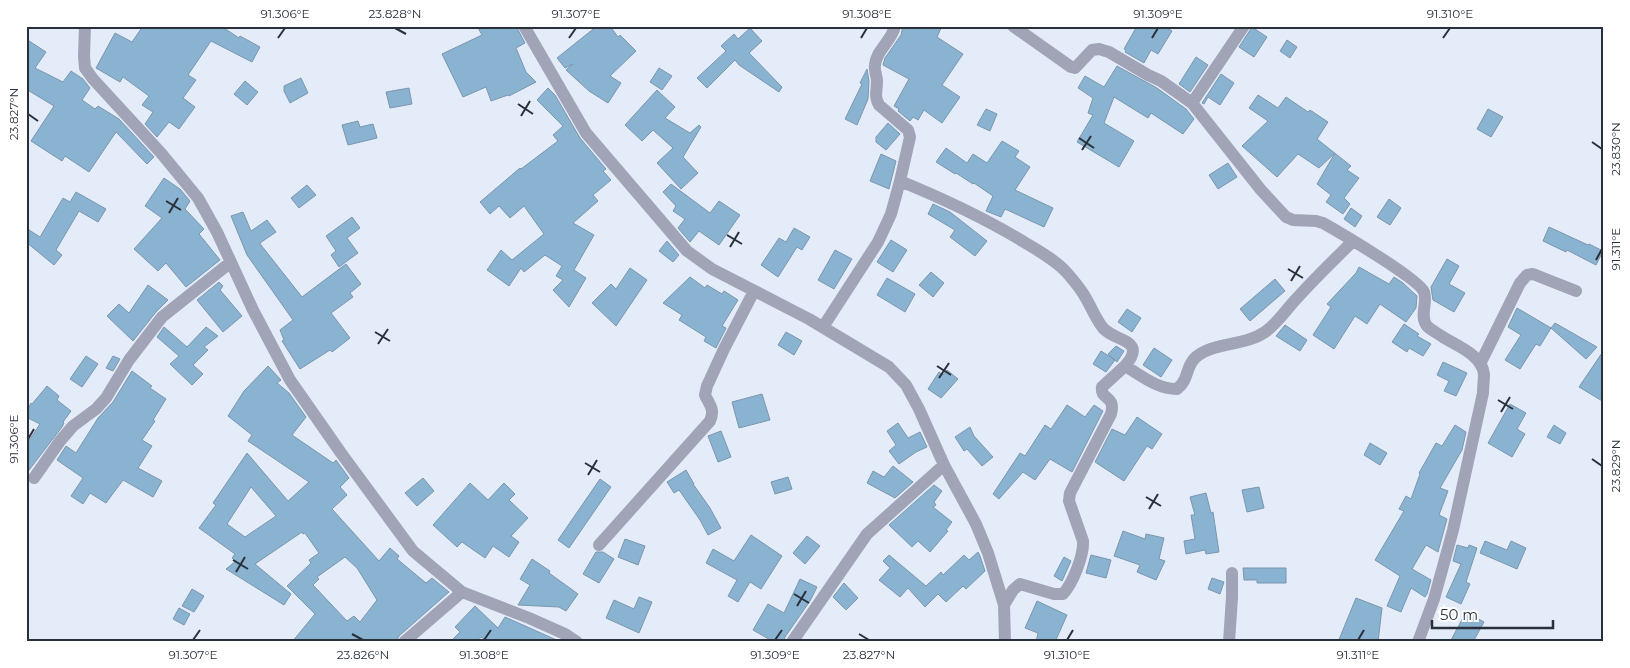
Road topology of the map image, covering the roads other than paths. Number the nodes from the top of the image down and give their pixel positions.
1 (85, 26) edge
2 (524, 26) edge
3 (895, 26) edge
4 (1013, 26) edge
5 (1244, 26) edge
6 (1192, 103) junction
7 (900, 180) junction
8 (1353, 241) junction
9 (231, 262) junction
10 (1576, 290) dead end
11 (754, 291) junction
12 (823, 327) junction
13 (1480, 364) junction
14 (1125, 366) junction
15 (944, 465) junction
16 (34, 478) dead end
17 (599, 545) dead end
18 (1232, 573) dead end
19 (462, 592) junction
20 (1004, 605) junction
21 (404, 642) edge
22 (577, 642) edge
23 (792, 642) edge
24 (1005, 642) edge
25 (1229, 642) edge
26 (1418, 642) edge

1 - 9 street
2 - 11 street
3 - 7 street
4 - 6 street
5 - 6 street
6 - 8 street
7 - 12 street
7 - 14 street
8 - 13 street
8 - 14 street
9 - 16 street
9 - 19 street
10 - 13 street
11 - 12 street
11 - 17 street
12 - 15 street
13 - 26 street
14 - 20 street
15 - 20 street
15 - 23 street
18 - 25 street
19 - 21 street
19 - 22 street
20 - 24 street

